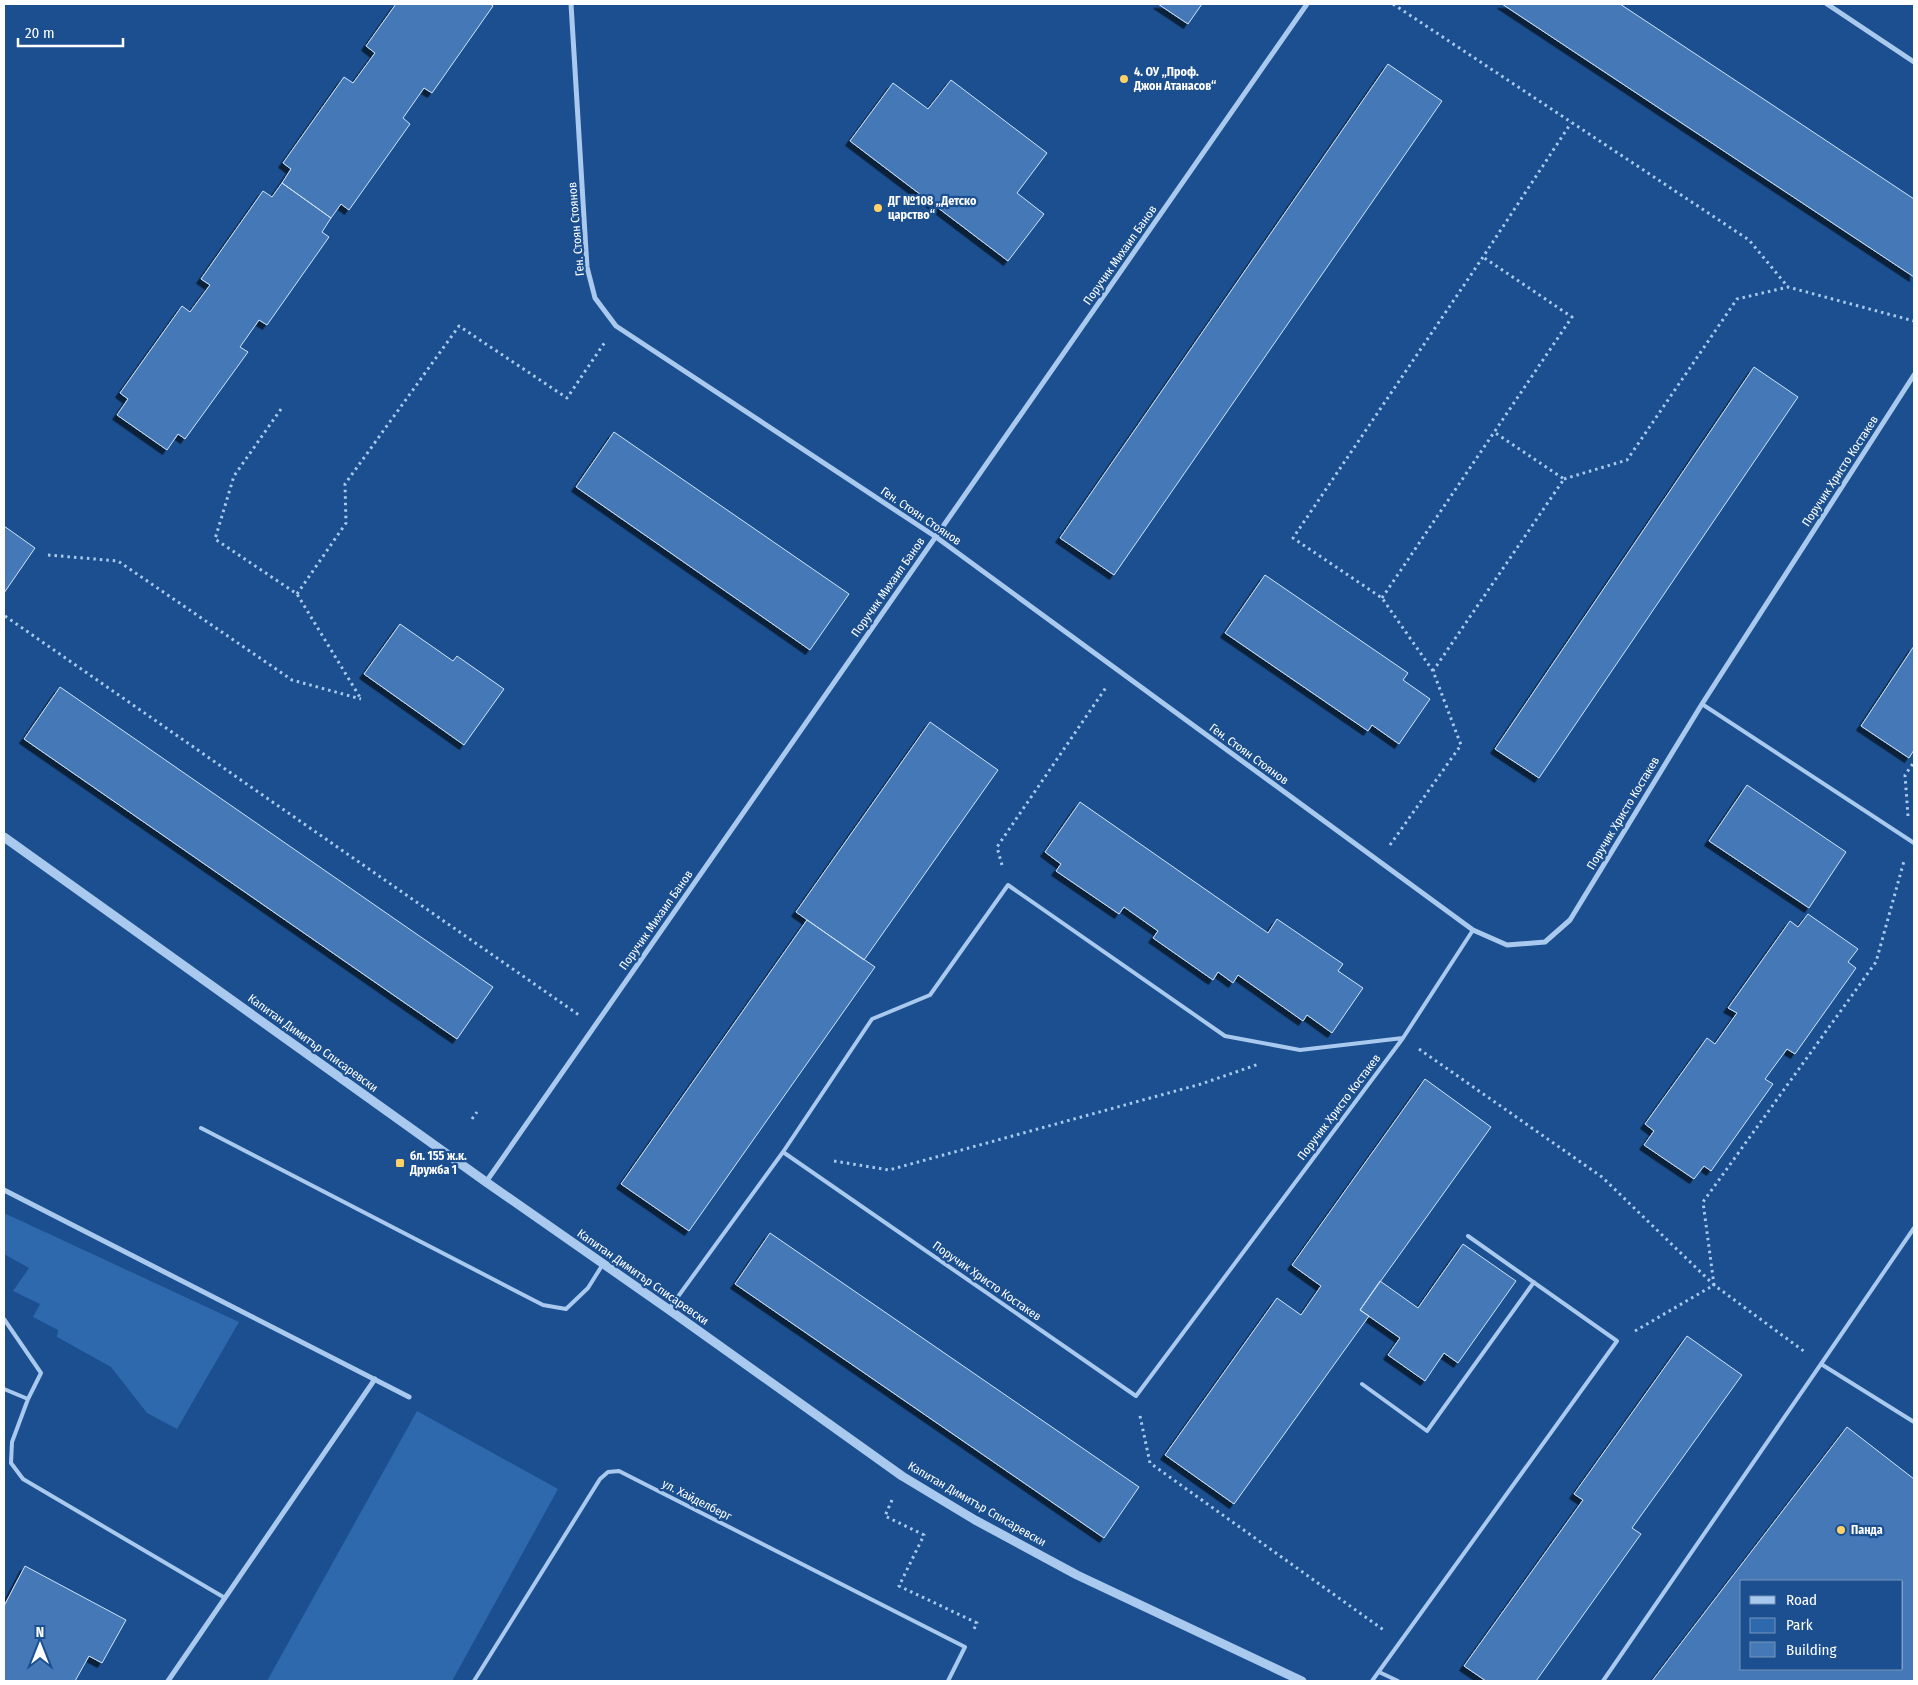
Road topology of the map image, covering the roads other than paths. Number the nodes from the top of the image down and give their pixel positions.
1 (571, 4) edge
2 (1307, 4) edge
3 (1827, 4) edge
4 (1914, 62) edge
5 (1914, 375) edge
6 (936, 537) junction
7 (1702, 704) junction
8 (4, 837) edge
9 (1912, 841) edge
10 (1473, 930) junction
11 (1403, 1038) junction
12 (201, 1128) dead end
13 (783, 1152) junction
14 (486, 1182) junction
15 (4, 1190) edge
16 (1914, 1228) edge
17 (1468, 1236) dead end
18 (603, 1264) junction
19 (1534, 1282) junction
20 (668, 1309) junction
21 (4, 1319) edge
22 (1821, 1364) junction
23 (375, 1379) junction
24 (1362, 1384) dead end
25 (4, 1389) edge
26 (409, 1397) dead end
27 (28, 1399) junction
28 (1914, 1422) edge
29 (225, 1598) junction
30 (1379, 1672) junction
31 (168, 1681) edge
32 (474, 1681) edge
33 (948, 1681) edge
34 (1302, 1681) edge
35 (1372, 1681) edge
36 (1398, 1681) edge
37 (1603, 1681) edge

1 - 6 street, Ген. Стоян Стоянов
2 - 6 street, Поручик Михаил Банов
3 - 4 street
5 - 7 street, Поручик Христо Костакев
6 - 10 street, Ген. Стоян Стоянов
6 - 14 street, Поручик Михаил Банов
7 - 9 lane
7 - 10 street, Поручик Христо Костакев
8 - 14 street, Капитан Димитър Списаревски
10 - 11 lane, Поручик Христо Костакев
11 - 13 lane
11 - 13 lane, Поручик Христо Костакев
12 - 18 lane
13 - 20 lane
14 - 18 street, Капитан Димитър Списаревски
15 - 23 street
16 - 22 lane
17 - 19 lane
18 - 20 street, Капитан Димитър Списаревски
19 - 24 lane
19 - 30 lane
20 - 34 street, Капитан Димитър Списаревски
21 - 27 lane
22 - 28 lane
22 - 37 lane
23 - 26 street
23 - 29 street
25 - 27 lane
27 - 29 lane
29 - 31 street
30 - 35 lane
30 - 36 lane
32 - 33 lane, ул. Хайделберг

